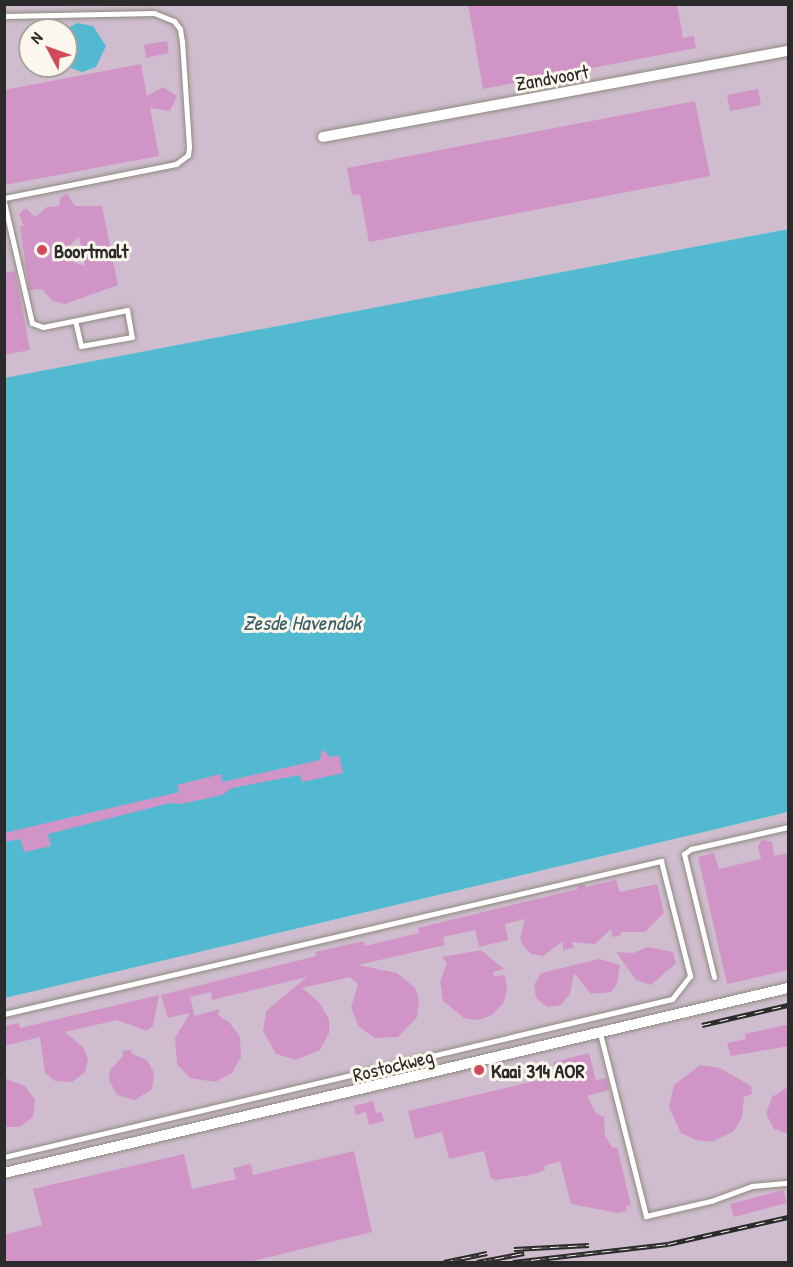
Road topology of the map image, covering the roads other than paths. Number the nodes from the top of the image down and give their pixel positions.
1 (4, 16) edge
2 (789, 51) edge
3 (322, 137) dead end
4 (4, 200) edge
5 (75, 321) junction
6 (789, 827) edge
7 (714, 977) dead end
8 (789, 988) edge
9 (4, 1014) edge
10 (600, 1033) junction
11 (4, 1157) edge
12 (4, 1173) edge
13 (789, 1183) edge

1 - 4 lane
2 - 3 street, Zandvoort
4 - 5 lane
5 - 5 lane
6 - 7 lane
8 - 10 street, Rostockweg
9 - 11 lane
10 - 12 street, Rostockweg
10 - 13 lane

